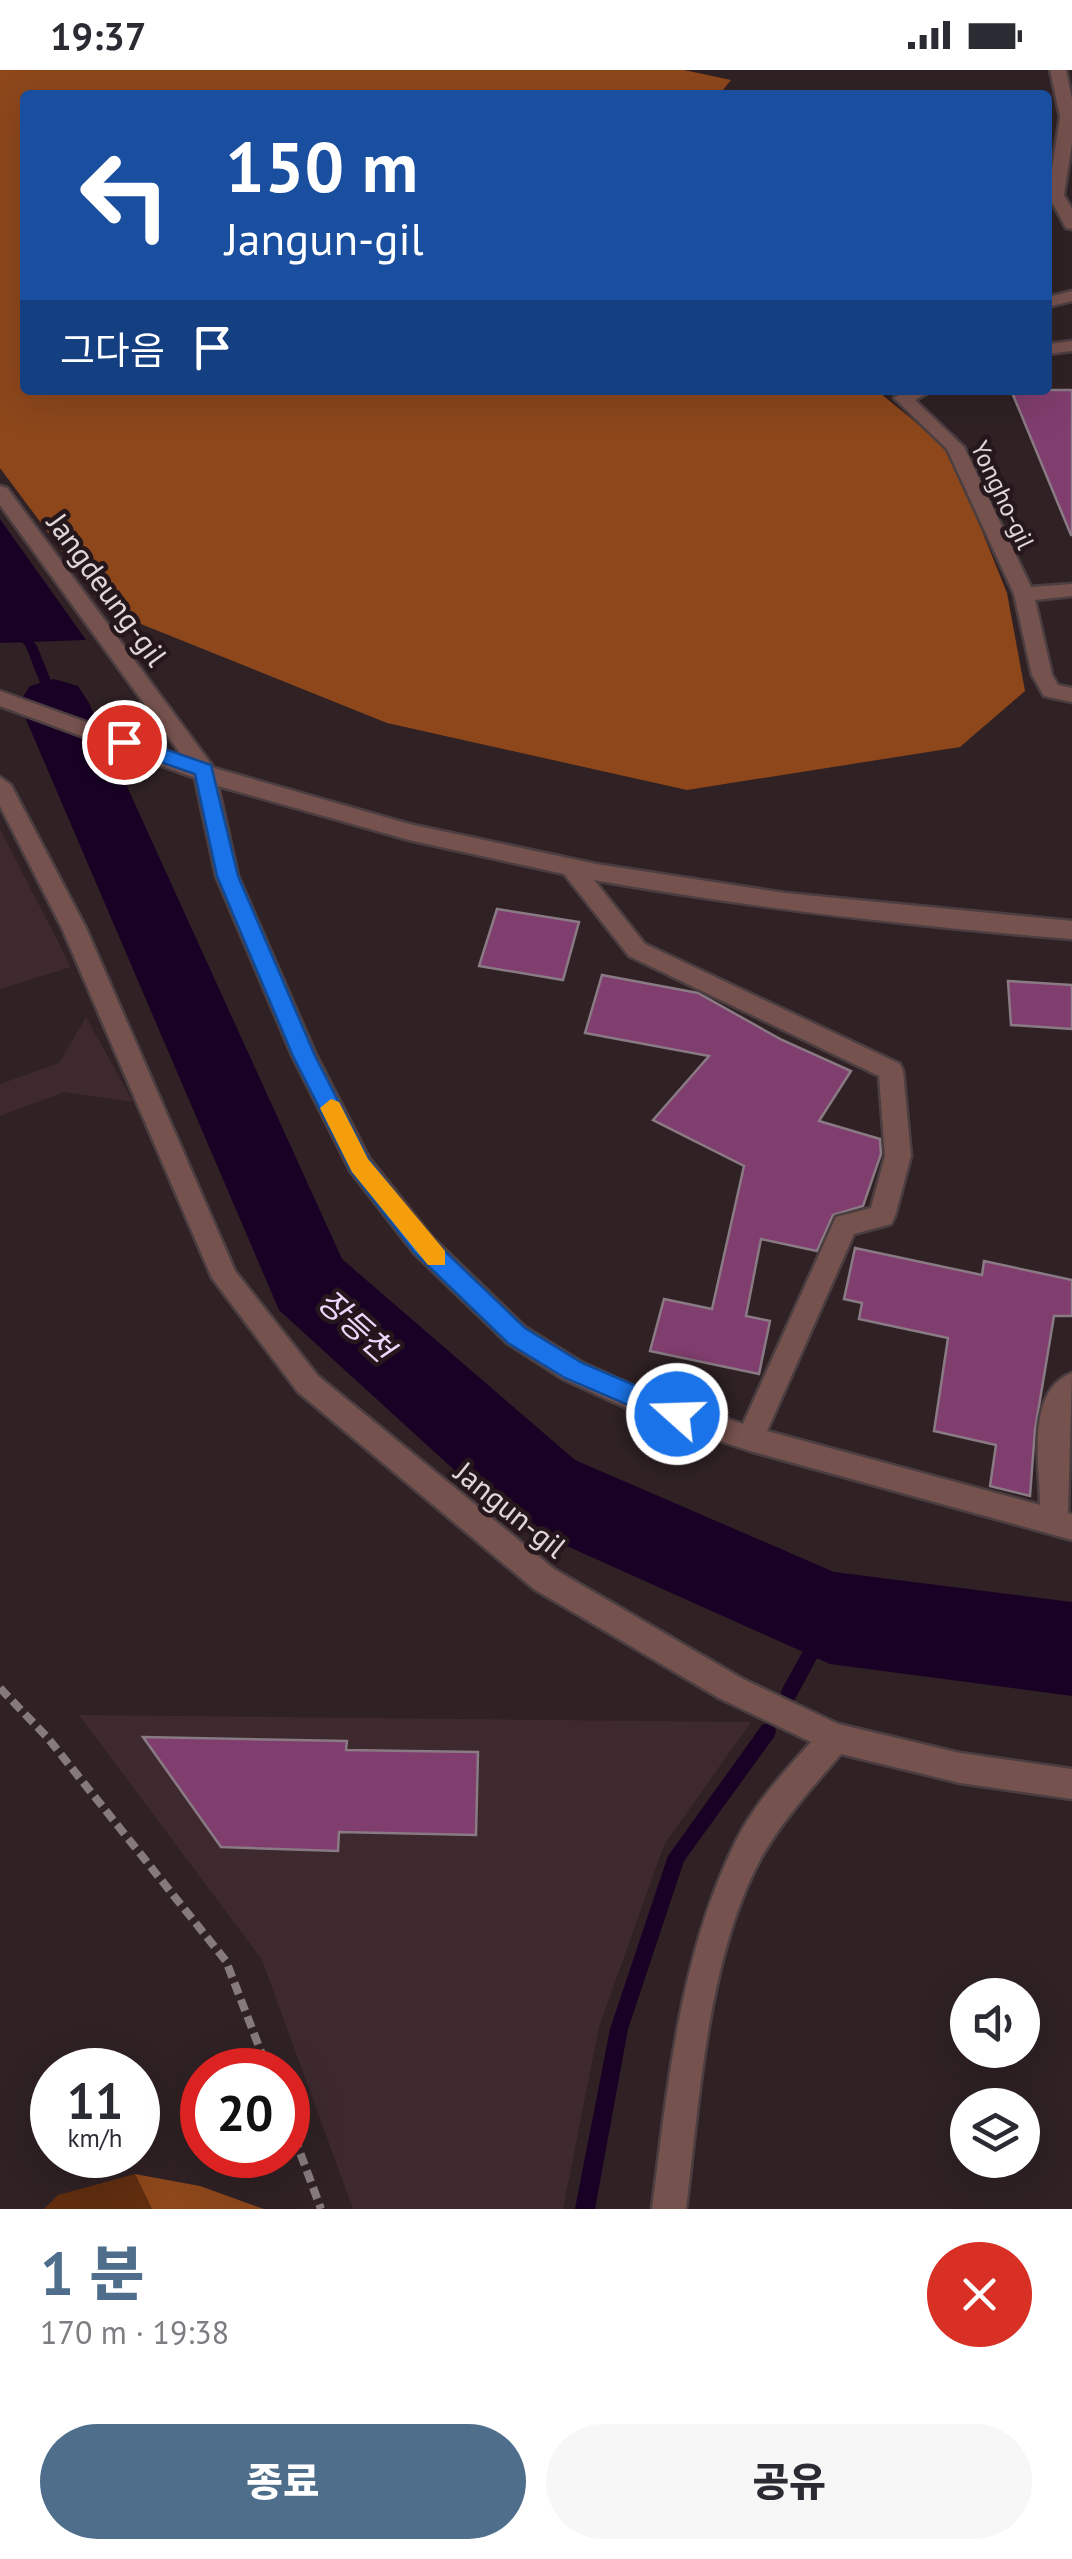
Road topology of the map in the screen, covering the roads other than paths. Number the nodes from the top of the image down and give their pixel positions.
1 (1058, 70) edge
2 (1072, 224) edge
3 (911, 395) edge
4 (0, 492) edge
5 (1072, 590) edge
6 (1024, 594) junction
7 (1072, 696) edge
8 (0, 698) edge
9 (204, 770) junction
10 (0, 785) edge
11 (574, 871) junction
12 (1072, 930) edge
13 (1072, 1385) edge
14 (750, 1439) junction
15 (1063, 1525) edge
16 (835, 1738) junction
17 (1072, 1784) edge
18 (669, 2209) edge

1 - 2 street
3 - 6 street, Yongho-gil
4 - 9 street, Jangdeung-gil
5 - 6 street, Yongho-gil
6 - 7 street, Yongho-gil
8 - 9 street
9 - 11 street
9 - 14 street
10 - 16 street, Jangun-gil
11 - 12 street
11 - 14 street
13 - 15 street
14 - 15 street
16 - 17 street, Jangun-gil
16 - 18 street

